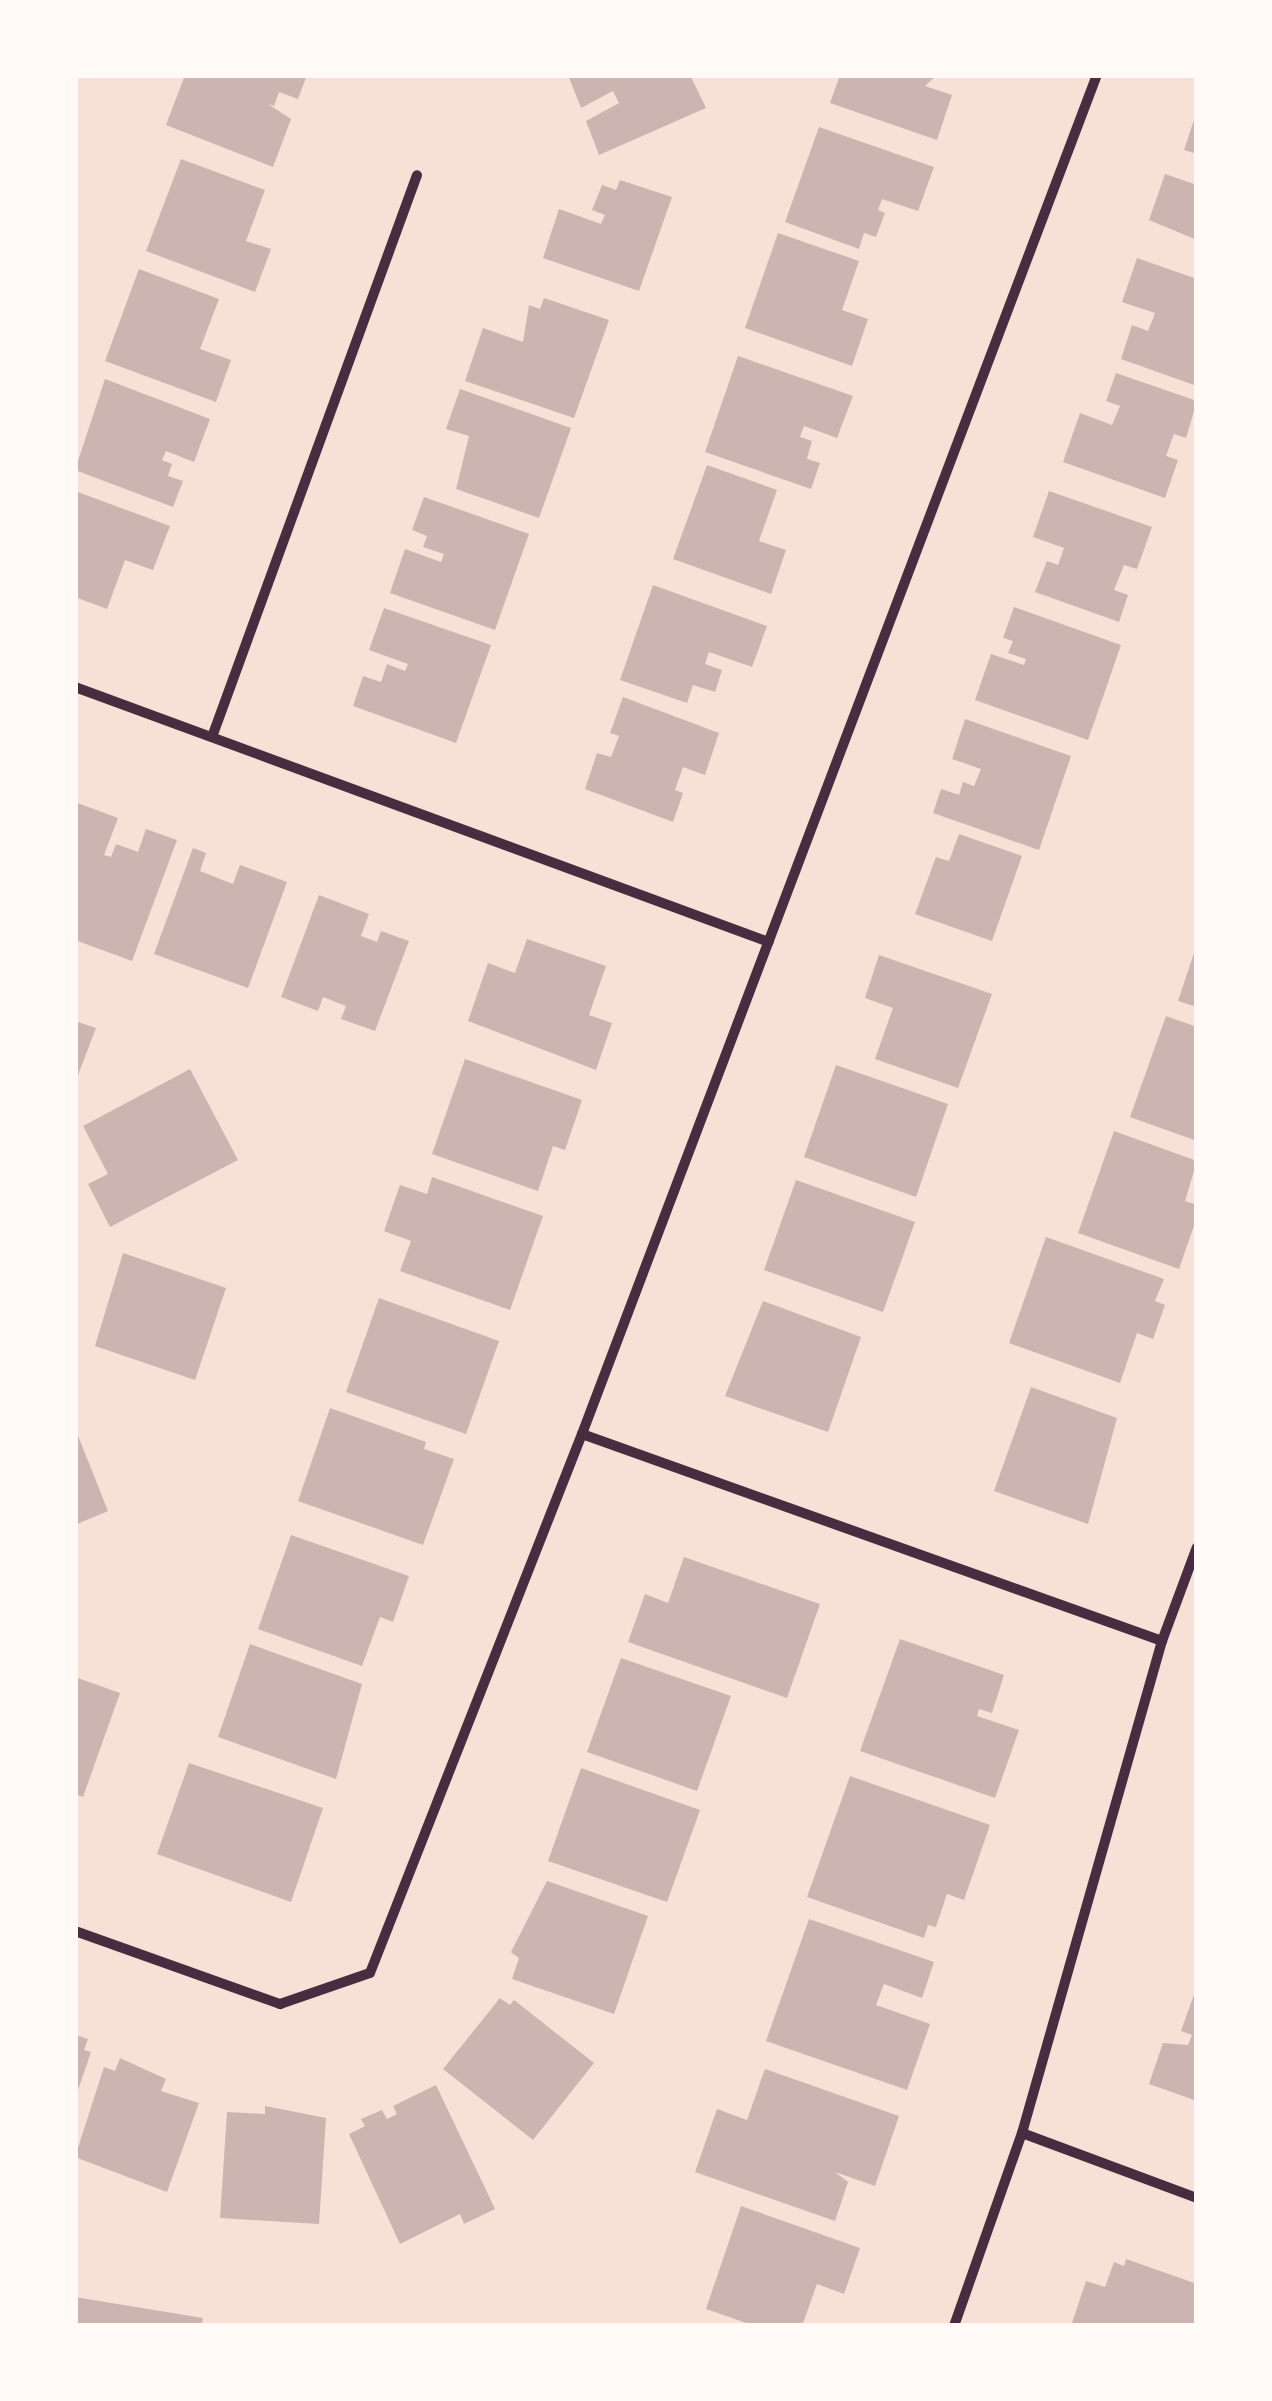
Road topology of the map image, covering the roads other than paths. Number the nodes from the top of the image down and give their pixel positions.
1 (1097, 75) edge
2 (417, 175) dead end
3 (75, 687) edge
4 (212, 737) junction
5 (769, 942) junction
6 (582, 1434) junction
7 (1197, 1548) edge
8 (1162, 1641) junction
9 (75, 1930) edge
10 (1022, 2133) junction
11 (1197, 2198) edge
12 (954, 2326) edge

1 - 5 street
2 - 4 street
3 - 4 street
4 - 5 street
5 - 6 street
6 - 8 street
6 - 9 street
7 - 8 street
8 - 10 street
10 - 11 street
10 - 12 street

